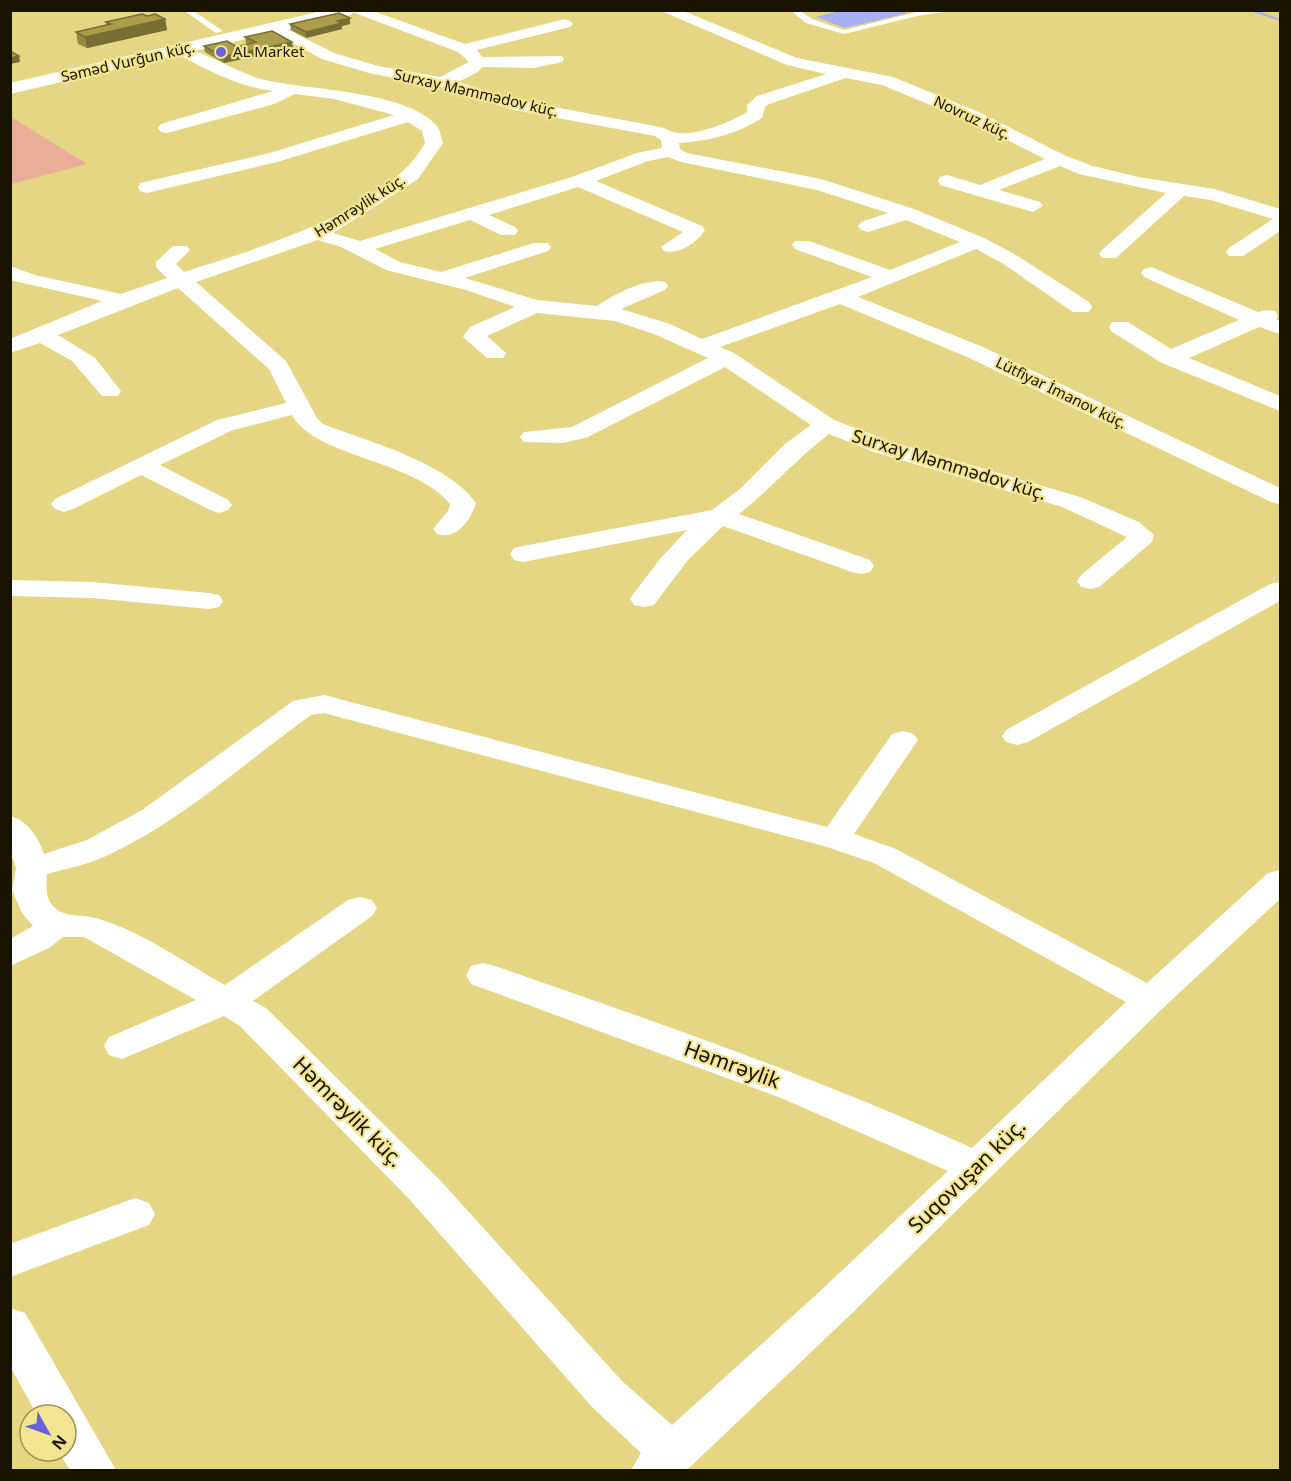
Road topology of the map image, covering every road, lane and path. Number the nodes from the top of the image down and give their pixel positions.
1 (186, 10) edge
2 (308, 10) edge
3 (352, 10) edge
4 (666, 10) edge
5 (793, 10) edge
6 (953, 10) edge
7 (286, 13) edge
8 (566, 24) dead end
9 (273, 28) junction
10 (219, 31) junction
11 (464, 49) junction
12 (181, 50) junction
13 (556, 59) dead end
14 (477, 62) junction
15 (877, 64) dead end
16 (846, 72) junction
17 (10, 78) edge
18 (443, 82) junction
19 (10, 89) edge
20 (290, 90) junction
21 (376, 92) dead end
22 (334, 94) junction
23 (410, 116) junction
24 (167, 128) dead end
25 (671, 144) junction
26 (1060, 160) junction
27 (579, 181) junction
28 (947, 181) dead end
29 (147, 187) dead end
30 (981, 190) junction
31 (1180, 190) junction
32 (1033, 206) dead end
33 (907, 213) junction
34 (471, 214) junction
35 (1281, 214) edge
36 (1281, 223) edge
37 (868, 226) dead end
38 (508, 231) dead end
39 (317, 234) junction
40 (977, 242) junction
41 (802, 244) dead end
42 (541, 247) dead end
43 (358, 248) junction
44 (671, 248) dead end
45 (180, 250) dead end
46 (1236, 252) dead end
47 (1109, 254) dead end
48 (10, 272) edge
49 (1151, 273) dead end
50 (889, 276) junction
51 (443, 278) junction
52 (181, 280) junction
53 (658, 286) dead end
54 (840, 297) junction
55 (121, 301) junction
56 (534, 306) junction
57 (1081, 307) dead end
58 (1281, 310) edge
59 (602, 313) junction
60 (1258, 320) junction
61 (1120, 327) dead end
62 (1281, 328) edge
63 (39, 334) junction
64 (703, 346) junction
65 (10, 347) edge
66 (495, 353) dead end
67 (726, 358) junction
68 (1170, 358) junction
69 (110, 391) dead end
70 (1281, 405) edge
71 (300, 406) junction
72 (826, 425) junction
73 (532, 437) dead end
74 (141, 465) junction
75 (1281, 497) edge
76 (64, 504) dead end
77 (219, 505) dead end
78 (720, 516) junction
79 (446, 529) dead end
80 (523, 554) dead end
81 (861, 566) dead end
82 (1090, 581) dead end
83 (10, 588) edge
84 (1281, 590) edge
85 (644, 599) dead end
86 (209, 601) dead end
87 (1017, 736) dead end
88 (903, 740) dead end
89 (10, 826) edge
90 (835, 839) junction
91 (32, 868) junction
92 (1281, 881) edge
93 (360, 908) dead end
94 (56, 926) junction
95 (10, 954) edge
96 (483, 975) dead end
97 (229, 1000) junction
98 (1150, 1000) junction
99 (122, 1046) dead end
100 (976, 1167) junction
101 (135, 1214) dead end
102 (10, 1261) edge
103 (10, 1326) edge
104 (53, 1403) edge
105 (78, 1444) edge
106 (663, 1462) edge
107 (94, 1470) edge

1 - 10 lane
2 - 7 main road, Səməd Vurğun küç.
3 - 9 main road, Səməd Vurğun küç.
3 - 11 street
4 - 16 street, Novruz küç.
5 - 6 lane
7 - 10 main road, Səməd Vurğun küç.
8 - 11 street
9 - 12 main road, Səməd Vurğun küç.
9 - 18 street, Surxay Məmmədov küç.
10 - 17 main road, Səməd Vurğun küç.
11 - 14 street
12 - 19 main road, Səməd Vurğun küç.
12 - 20 street, Həmrəylik küç.
13 - 14 street
14 - 18 street
15 - 16 street
16 - 25 street
16 - 26 street, Novruz küç.
18 - 25 street, Surxay Məmmədov küç.
20 - 22 street, Həmrəylik küç.
20 - 24 street
21 - 22 street
22 - 23 street, Həmrəylik küç.
23 - 29 street
23 - 39 street, Həmrəylik küç.
25 - 27 street
25 - 33 street, Surxay Məmmədov küç.
26 - 30 street
26 - 31 street, Novruz küç.
27 - 34 street
27 - 44 street
28 - 30 street
30 - 32 street
31 - 35 street, Novruz küç.
31 - 47 street
33 - 37 street
33 - 40 street, Surxay Məmmədov küç.
34 - 38 street
34 - 43 street
36 - 46 street
39 - 43 street, Surxay Məmmədov küç.
39 - 52 street, Həmrəylik küç.
40 - 50 street
40 - 57 street, Surxay Məmmədov küç.
41 - 50 street
42 - 51 street
43 - 51 street, Surxay Məmmədov küç.
45 - 52 street
48 - 55 street
49 - 60 street
50 - 54 street
51 - 56 street, Surxay Məmmədov küç.
52 - 55 street, Həmrəylik küç.
52 - 71 street
53 - 59 street
54 - 64 street
54 - 75 street, Lütfiyar İmanov küç.
55 - 63 street, Həmrəylik küç.
56 - 59 street, Surxay Məmmədov küç.
56 - 66 street
58 - 60 street
59 - 64 street, Surxay Məmmədov küç.
60 - 62 street
60 - 68 street
61 - 68 street
63 - 65 street, Həmrəylik küç.
63 - 69 street
64 - 67 street, Surxay Məmmədov küç.
67 - 72 street, Surxay Məmmədov küç.
67 - 73 street
68 - 70 street
71 - 74 street
71 - 79 street
72 - 78 street
72 - 82 street, Surxay Məmmədov küç.
74 - 76 street
74 - 77 street
78 - 80 street
78 - 81 street
78 - 85 street
83 - 86 street
84 - 87 street
88 - 90 street
89 - 91 street
90 - 91 street
90 - 98 street
91 - 94 street
92 - 98 street, Suqovuşan küç.
93 - 97 street
94 - 95 street
94 - 97 street, Həmrəylik küç.
96 - 100 street, Həmrəylik
97 - 99 street
97 - 106 street, Həmrəylik küç.
98 - 100 street, Suqovuşan küç.
100 - 106 street, Suqovuşan küç.
101 - 102 street
103 - 104 street
105 - 107 street

